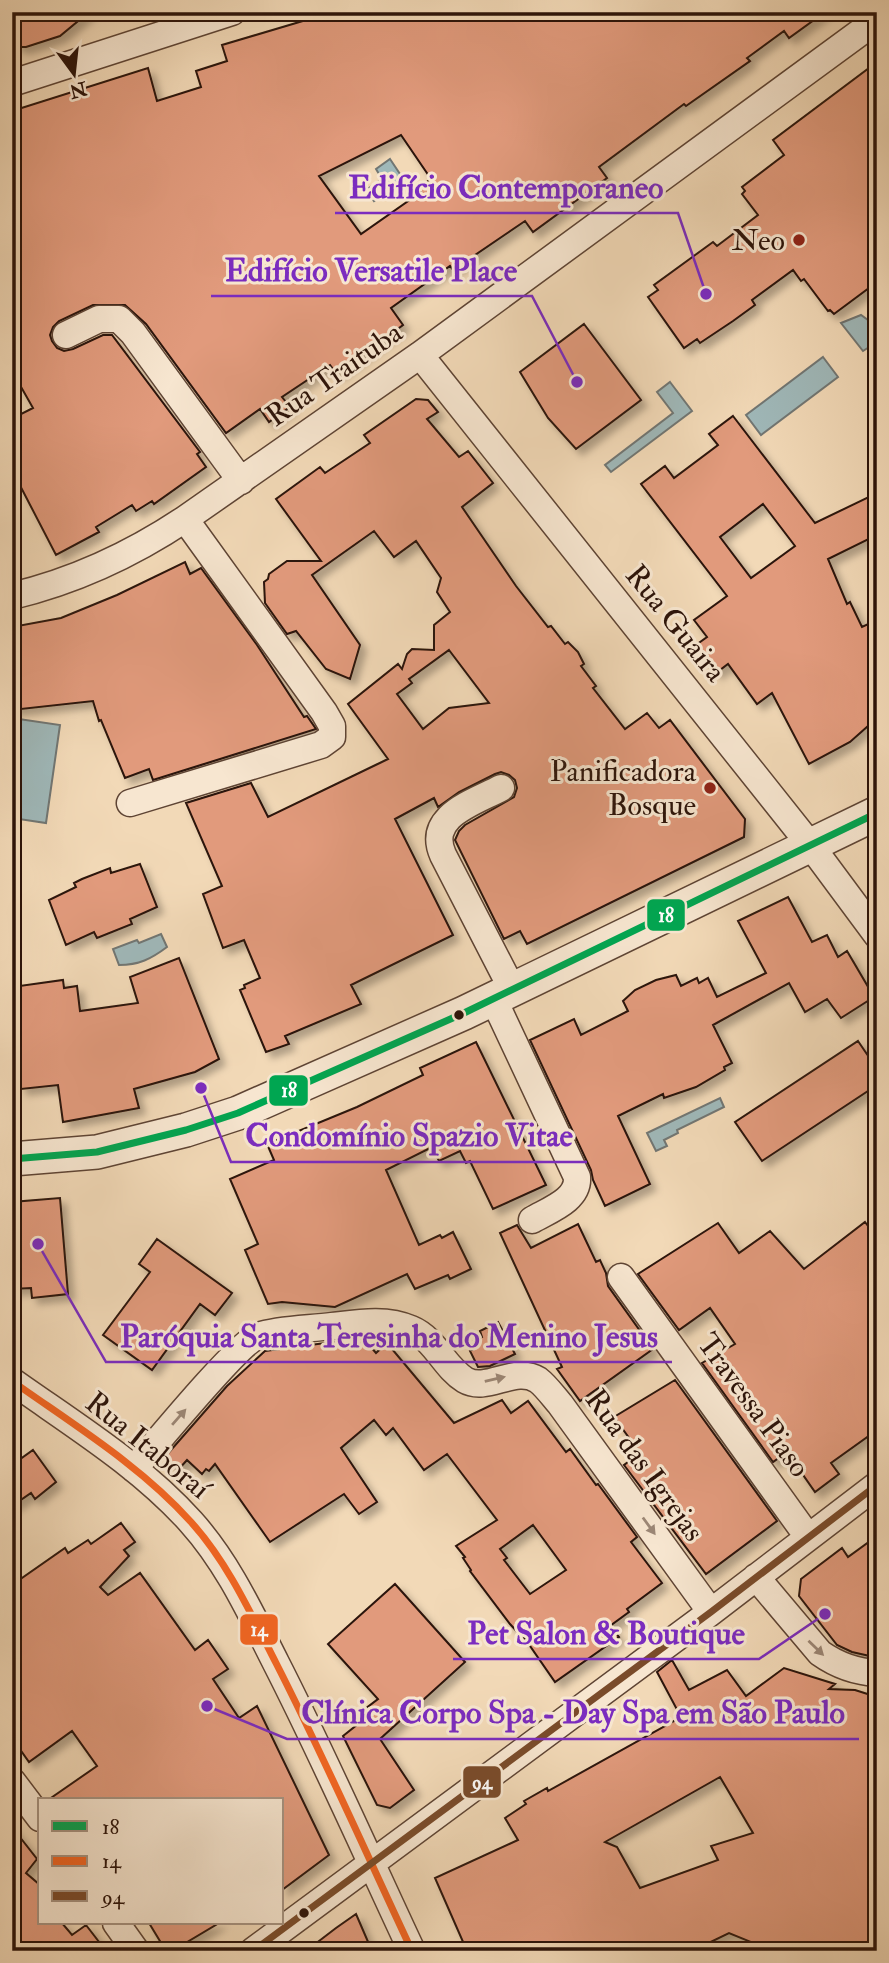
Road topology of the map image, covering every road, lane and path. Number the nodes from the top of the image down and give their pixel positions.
1 (232, 12) edge
2 (877, 20) edge
3 (12, 83) edge
4 (66, 335) dead end
5 (420, 355) junction
6 (240, 481) junction
7 (185, 519) junction
8 (12, 596) edge
9 (500, 788) dead end
10 (130, 803) dead end
11 (877, 813) edge
12 (811, 846) junction
13 (877, 935) edge
14 (502, 994) junction
15 (12, 1159) edge
16 (532, 1220) dead end
17 (621, 1277) dead end
18 (12, 1381) edge
19 (134, 1469) junction
20 (877, 1485) edge
21 (808, 1537) junction
22 (756, 1577) junction
23 (711, 1612) junction
24 (877, 1673) edge
25 (12, 1781) edge
26 (38, 1815) edge
27 (371, 1863) junction
28 (117, 1924) edge
29 (136, 1951) edge
30 (253, 1951) edge
31 (412, 1951) edge

1 - 3 street
2 - 5 street, Rua Traituba
4 - 6 street
5 - 6 street, Rua Traituba
5 - 12 street, Rua Guaira
6 - 7 street, Rua Traituba
7 - 8 street, Rua Traituba
7 - 10 street
9 - 14 street
11 - 12 street
12 - 13 street, Rua Guaira
12 - 14 street
14 - 15 street
14 - 16 street
17 - 21 street, Travessa Piaso
18 - 19 street, Rua Itaboraí
19 -> 23 street, Rua das Igrejas
19 - 27 street, Rua Itaboraí
20 - 21 street
21 - 22 street
22 - 23 street
22 -> 24 street
23 - 27 street
25 - 26 street
27 - 30 street
27 - 31 street, Rua Itaboraí
28 - 29 street

